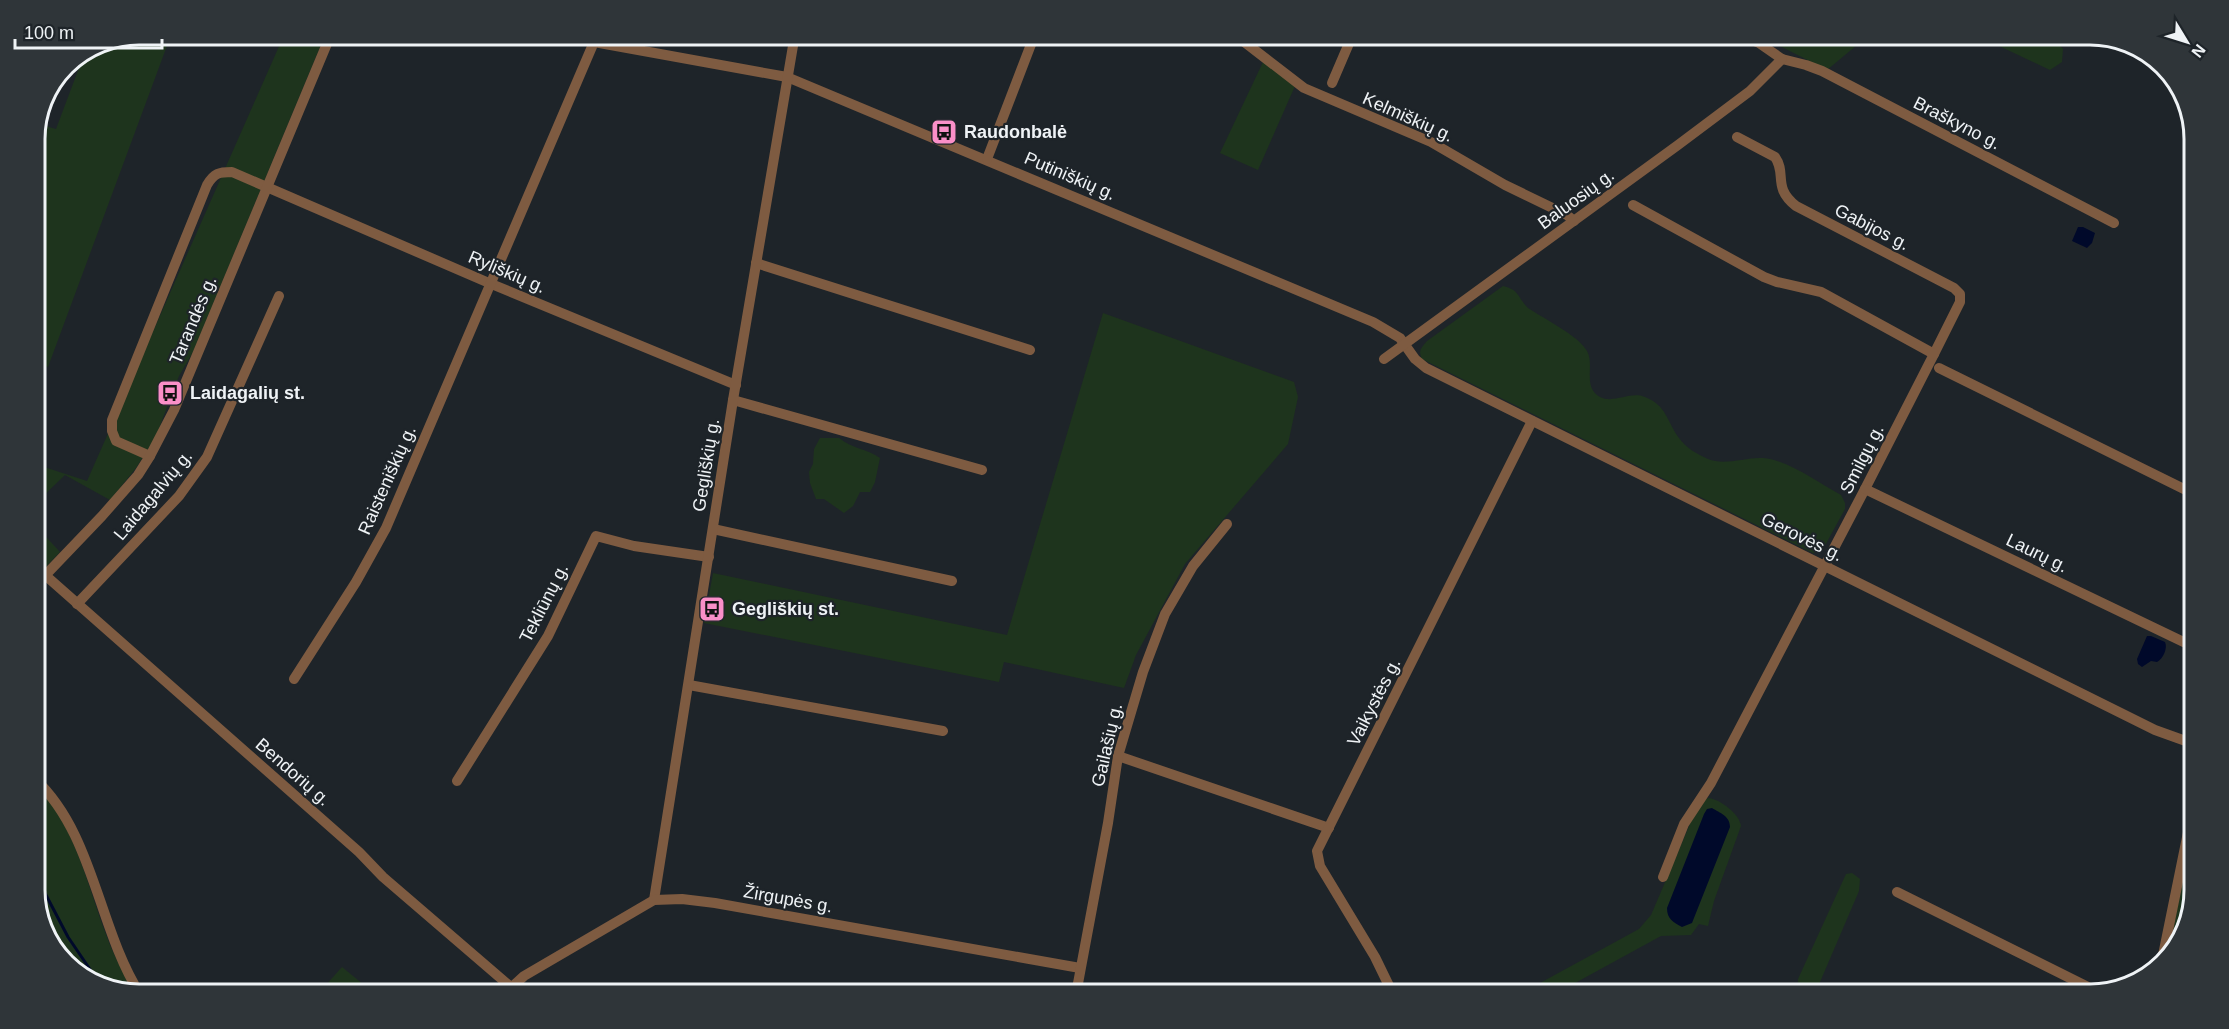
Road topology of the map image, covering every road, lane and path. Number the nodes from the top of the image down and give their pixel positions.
1 (326, 45) edge
2 (593, 45) edge
3 (611, 45) edge
4 (793, 45) edge
5 (1031, 45) edge
6 (1248, 45) edge
7 (1348, 45) edge
8 (1762, 45) edge
9 (1782, 59) junction
10 (787, 77) junction
11 (1332, 83) dead end
12 (1737, 137) dead end
13 (987, 159) junction
14 (266, 188) junction
15 (1633, 205) dead end
16 (1574, 221) junction
17 (2114, 223) dead end
18 (756, 263) junction
19 (489, 283) junction
20 (279, 296) dead end
21 (1405, 344) junction
22 (1030, 350) dead end
23 (1934, 354) junction
24 (1384, 359) dead end
25 (1938, 368) dead end
26 (736, 385) junction
27 (733, 400) junction
28 (1532, 421) junction
29 (150, 456) junction
30 (982, 470) dead end
31 (1865, 489) junction
32 (2184, 489) edge
33 (1227, 524) dead end
34 (713, 529) junction
35 (709, 557) junction
36 (1824, 566) junction
37 (45, 575) joint
38 (951, 581) dead end
39 (77, 604) junction
40 (2184, 642) edge
41 (294, 679) dead end
42 (689, 685) junction
43 (943, 731) dead end
44 (2184, 740) edge
45 (1118, 756) junction
46 (457, 781) dead end
47 (45, 790) edge
48 (1329, 828) junction
49 (2184, 852) edge
50 (1664, 877) dead end
51 (1897, 892) dead end
52 (654, 900) junction
53 (2165, 947) edge
54 (1080, 968) junction
55 (135, 984) edge
56 (508, 984) edge
57 (520, 984) edge
58 (1078, 984) edge
59 (1388, 984) edge
60 (2082, 984) edge

1 - 14 street, Tarandės g.
2 - 19 street, Raisteniškių g.
3 - 10 street, Putiniškių g.
4 - 10 street, Gegliškių g.
5 - 13 street
6 - 16 street, Kelmiškių g.
7 - 11 street
8 - 9 street, Braškyno g.
9 - 16 street, Baluosių g.
9 - 17 street, Braškyno g.
10 - 13 street, Putiniškių g.
10 - 18 street, Gegliškių g.
12 - 23 street, Gabijos g.
13 - 21 street, Putiniškių g.
14 - 19 street, Ryliškių g.
14 - 29 street, Tarandės g.
14 - 29 street, Ryliškių g.
15 - 23 street
16 - 21 street, Baluosių g.
18 - 22 street
18 - 26 street, Gegliškių g.
19 - 26 street, Ryliškių g.
19 - 41 street, Raisteniškių g.
20 - 39 street, Laidagalvių g.
21 - 24 street, Baluosių g.
21 - 28 street, Gerovės g.
23 - 31 street, Smilgų g.
25 - 32 street
26 - 27 street, Gegliškių g.
27 - 30 street
27 - 34 street, Gegliškių g.
28 - 36 street, Gerovės g.
28 - 48 street, Vaikystės g.
29 - 37 street, Tarandės g.
31 - 36 street, Smilgų g.
31 - 40 street, Laurų g.
33 - 45 street, Gailašių g.
34 - 35 street, Gegliškių g.
34 - 38 street
35 - 42 street, Gegliškių g.
35 - 46 street, Tekliūnų g.
36 - 44 street, Gerovės g.
36 - 50 street, Smilgų g.
37 - 39 street, Bendorių g.
39 - 56 street, Bendorių g.
42 - 43 street
42 - 52 street, Gegliškių g.
45 - 48 street
45 - 54 street, Gailašių g.
47 - 55 street
48 - 59 street, Vaikystės g.
49 - 53 street
51 - 60 street
52 - 54 street, Žirgupės g.
52 - 57 street, Žirgupės g.
54 - 58 street, Gailašių g.

